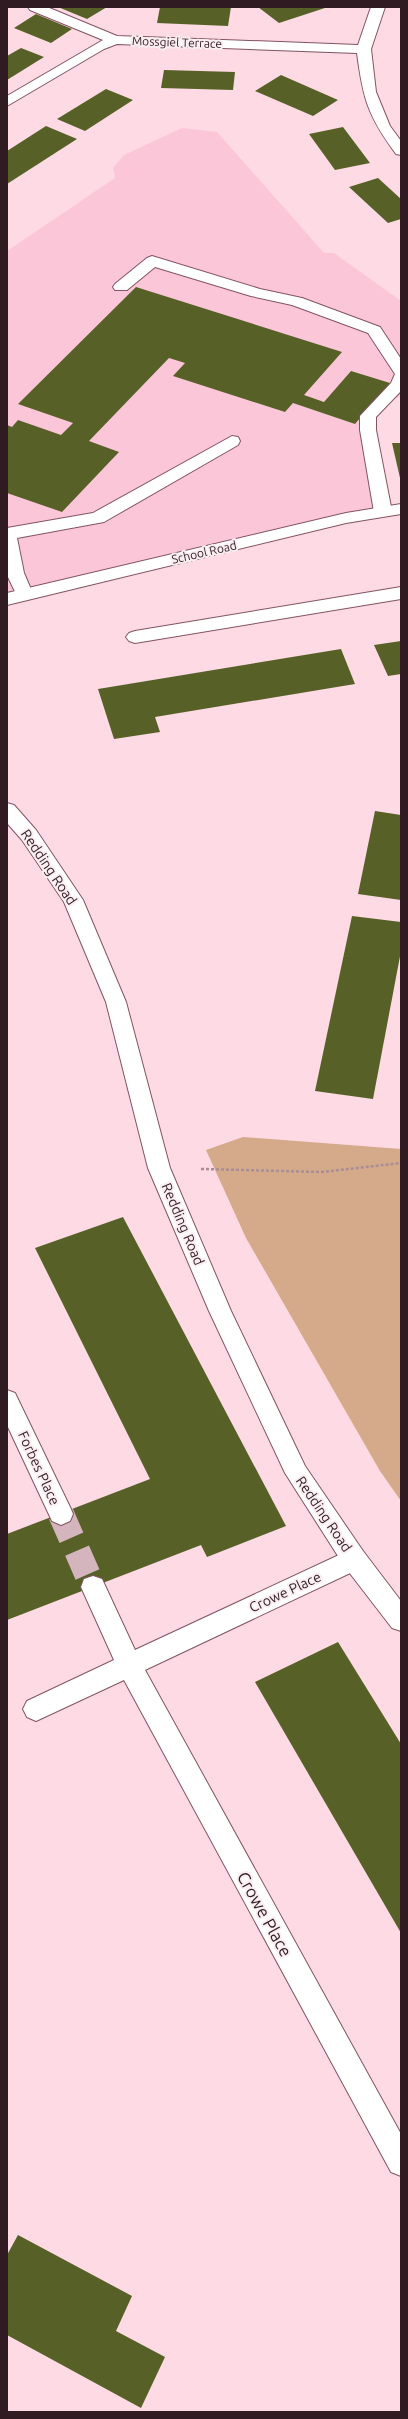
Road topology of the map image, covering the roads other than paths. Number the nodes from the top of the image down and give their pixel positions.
1 (35, 7) edge
2 (378, 7) edge
3 (115, 40) junction
4 (364, 49) junction
5 (7, 102) edge
6 (401, 151) edge
7 (122, 287) dead end
8 (401, 371) edge
9 (401, 378) edge
10 (232, 441) dead end
11 (401, 509) edge
12 (382, 512) junction
13 (8, 533) edge
14 (401, 593) edge
15 (24, 594) junction
16 (7, 599) edge
17 (135, 637) dead end
18 (7, 810) edge
19 (7, 1400) edge
20 (61, 1514) tunnel mouth
21 (354, 1559) junction
22 (92, 1587) tunnel mouth
23 (401, 1620) edge
24 (128, 1665) junction
25 (36, 1709) dead end
26 (401, 2162) edge

1 - 3 street
2 - 4 street
3 - 4 street, Mossgiel Terrace
3 - 5 street, Mossgiel Terrace
4 - 6 street
7 - 8 street
9 - 12 street
10 - 13 street
11 - 12 street, School Road
12 - 15 street, School Road
13 - 15 street
14 - 17 street
15 - 16 street, School Road
18 - 21 street, Redding Road
19 - 20 street, Forbes Place
21 - 23 street, Redding Road
21 - 24 street, Crowe Place
22 - 24 street
24 - 25 street, Crowe Place
24 - 26 street, Crowe Place

